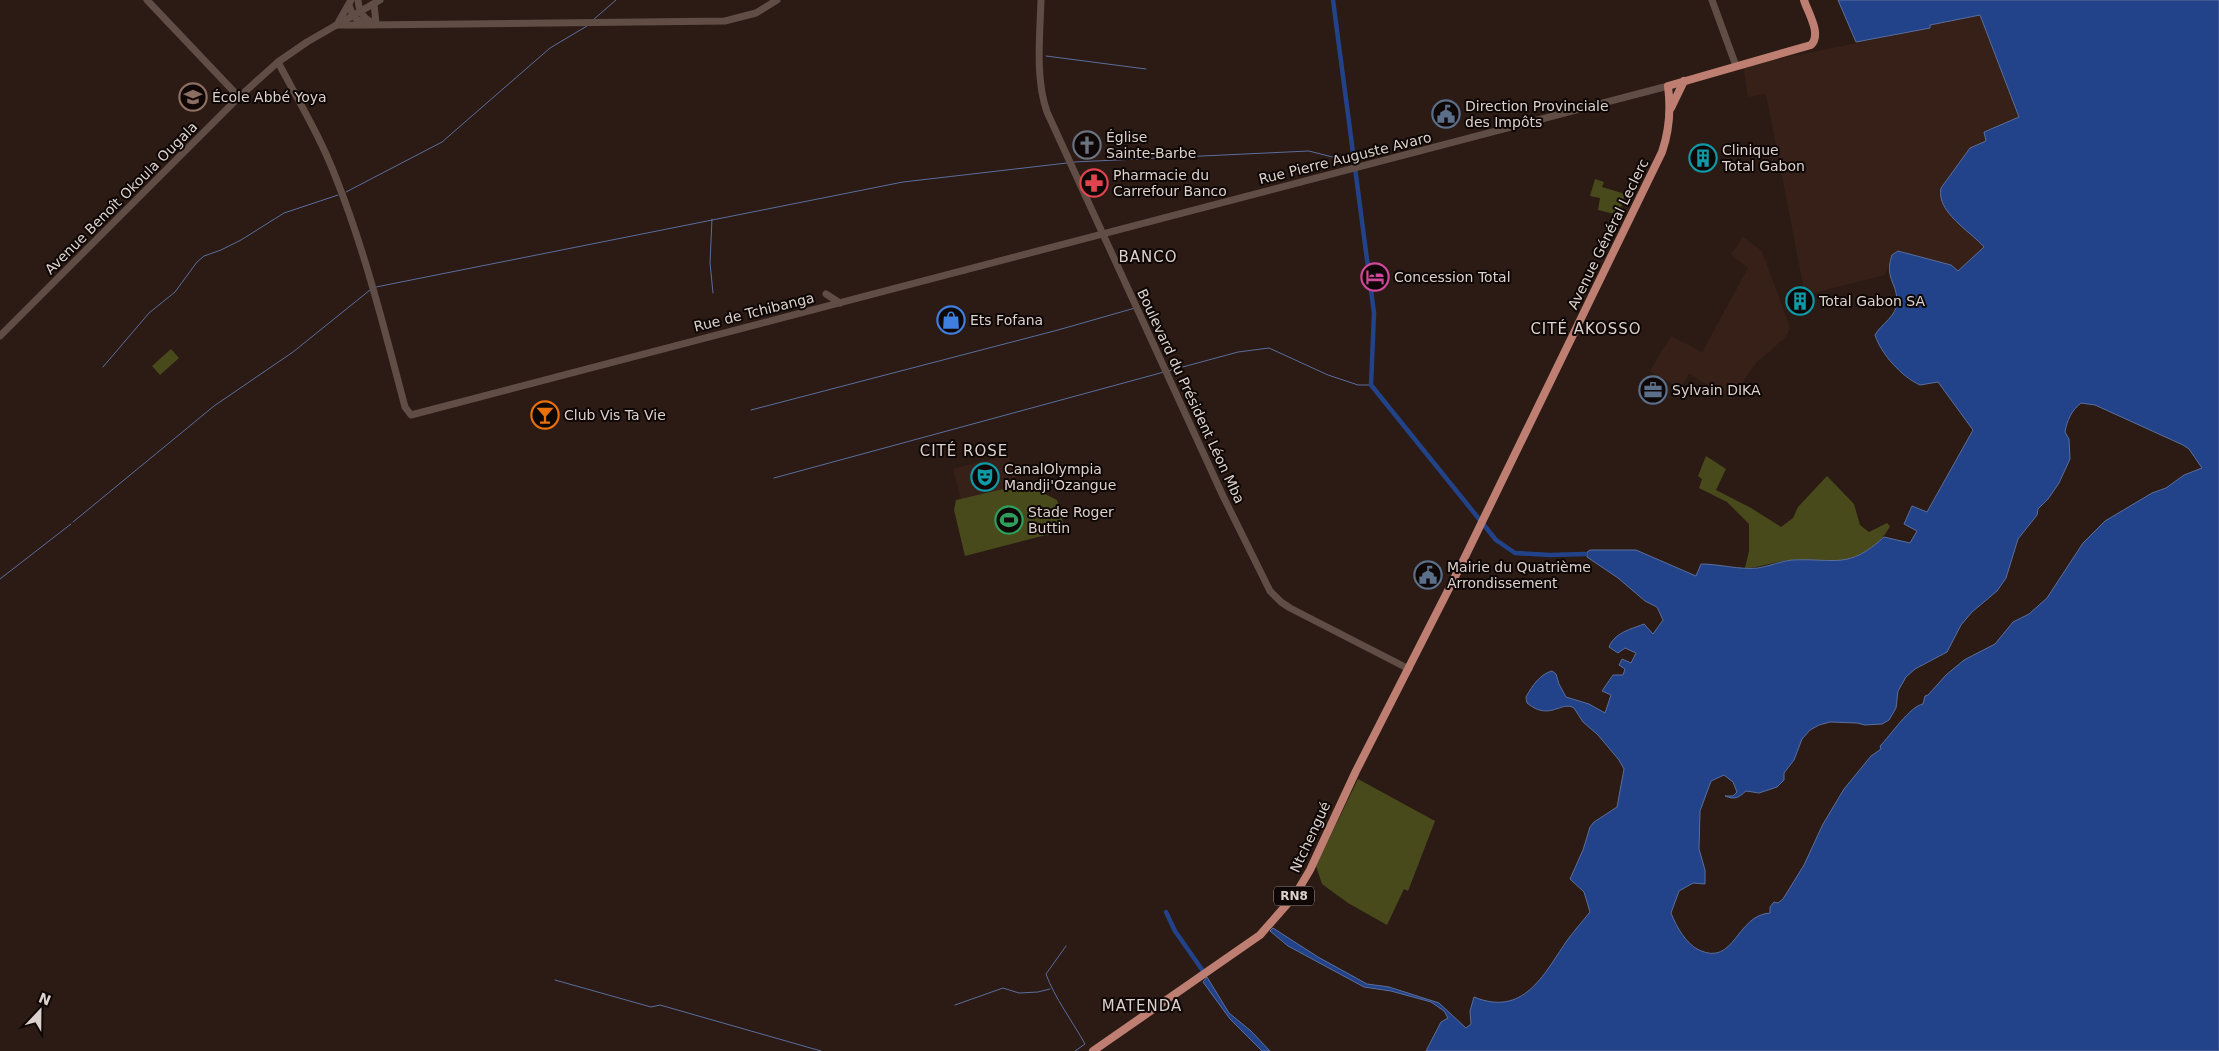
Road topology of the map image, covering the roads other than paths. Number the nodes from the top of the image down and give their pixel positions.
1 (147, 0) edge
2 (358, 0) edge
3 (362, 0) edge
4 (777, 0) edge
5 (1041, 0) edge
6 (1712, 0) edge
7 (1804, 0) edge
8 (350, 2) edge
9 (375, 3) edge
10 (360, 12) junction
11 (353, 16) junction
12 (335, 25) junction
13 (379, 25) junction
14 (364, 26) junction
15 (278, 62) junction
16 (1736, 66) junction
17 (1684, 81) junction
18 (1668, 86) junction
19 (239, 97) junction
20 (1671, 108) junction
21 (1104, 234) junction
22 (826, 294) dead end
23 (841, 303) junction
24 (0, 336) edge
25 (1479, 528) joint
26 (1409, 669) junction
27 (1093, 1051) edge

1 - 19 street
2 - 10 street
3 - 9 street
4 - 13 street
5 - 21 street, Boulevard du Président Léon Mba
6 - 16 street
7 - 16 main road, Rue Pierre Auguste Avaro
8 - 11 street
8 - 12 street
9 - 10 street, Avenue Benoît Okoula Ougala
9 - 13 street
10 - 11 street, Avenue Benoît Okoula Ougala
10 - 13 street
11 - 12 street, Avenue Benoît Okoula Ougala
11 - 14 street
12 - 14 street
12 - 15 street, Avenue Benoît Okoula Ougala
13 - 14 street
15 - 19 street, Avenue Benoît Okoula Ougala
15 - 23 street, Rue de Tchibanga
16 - 17 main road, Rue Pierre Auguste Avaro
17 - 18 main road, Rue Pierre Auguste Avaro
17 - 20 main road
18 - 20 main road
18 - 21 street, Rue Pierre Auguste Avaro
19 - 24 street, Avenue Benoît Okoula Ougala
20 - 25 main road, Avenue Général Leclerc
21 - 23 street, Rue de Tchibanga
21 - 26 street, Boulevard du Président Léon Mba
22 - 23 street
25 - 26 main road, Ntchengué
26 - 27 main road, Ntchengué / RN8

